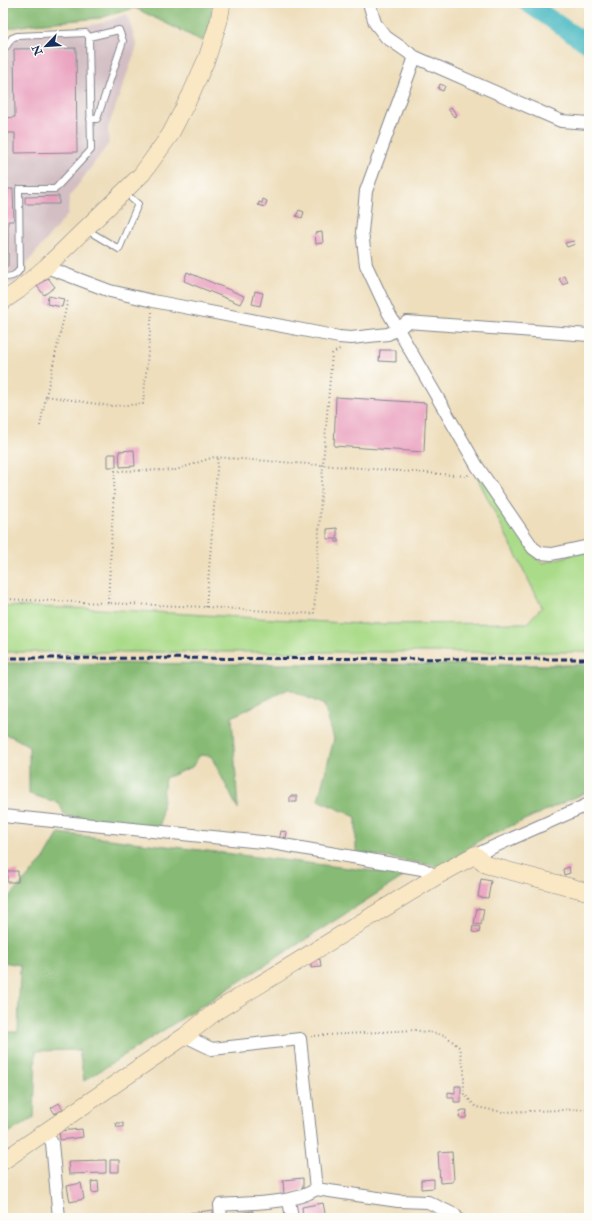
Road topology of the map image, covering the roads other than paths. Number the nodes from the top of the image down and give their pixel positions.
1 (222, 3) edge
2 (369, 3) edge
3 (89, 37) junction
4 (3, 51) edge
5 (416, 57) junction
6 (90, 119) junction
7 (589, 123) edge
8 (132, 200) dead end
9 (86, 229) junction
10 (46, 267) junction
11 (3, 277) edge
12 (3, 301) edge
13 (398, 328) junction
14 (589, 335) edge
15 (589, 546) edge
16 (589, 804) edge
17 (3, 816) edge
18 (475, 855) junction
19 (437, 876) junction
20 (589, 892) edge
21 (185, 1036) junction
22 (46, 1132) junction
23 (3, 1161) edge
24 (316, 1190) junction
25 (289, 1200) junction
26 (58, 1218) edge
27 (221, 1218) edge
28 (292, 1218) edge
29 (457, 1218) edge

1 - 9 street
2 - 5 street
3 - 4 lane
3 - 6 lane
3 - 6 lane
5 - 7 street
5 - 13 street
6 - 11 lane
8 - 9 lane
9 - 10 street
10 - 12 street
10 - 13 street
13 - 14 street
13 - 15 street
16 - 18 street
17 - 19 street
18 - 19 street
18 - 20 street
19 - 21 street
21 - 22 street
21 - 24 street
22 - 23 street
22 - 26 street
24 - 25 street
24 - 29 street
25 - 27 street
25 - 28 street

